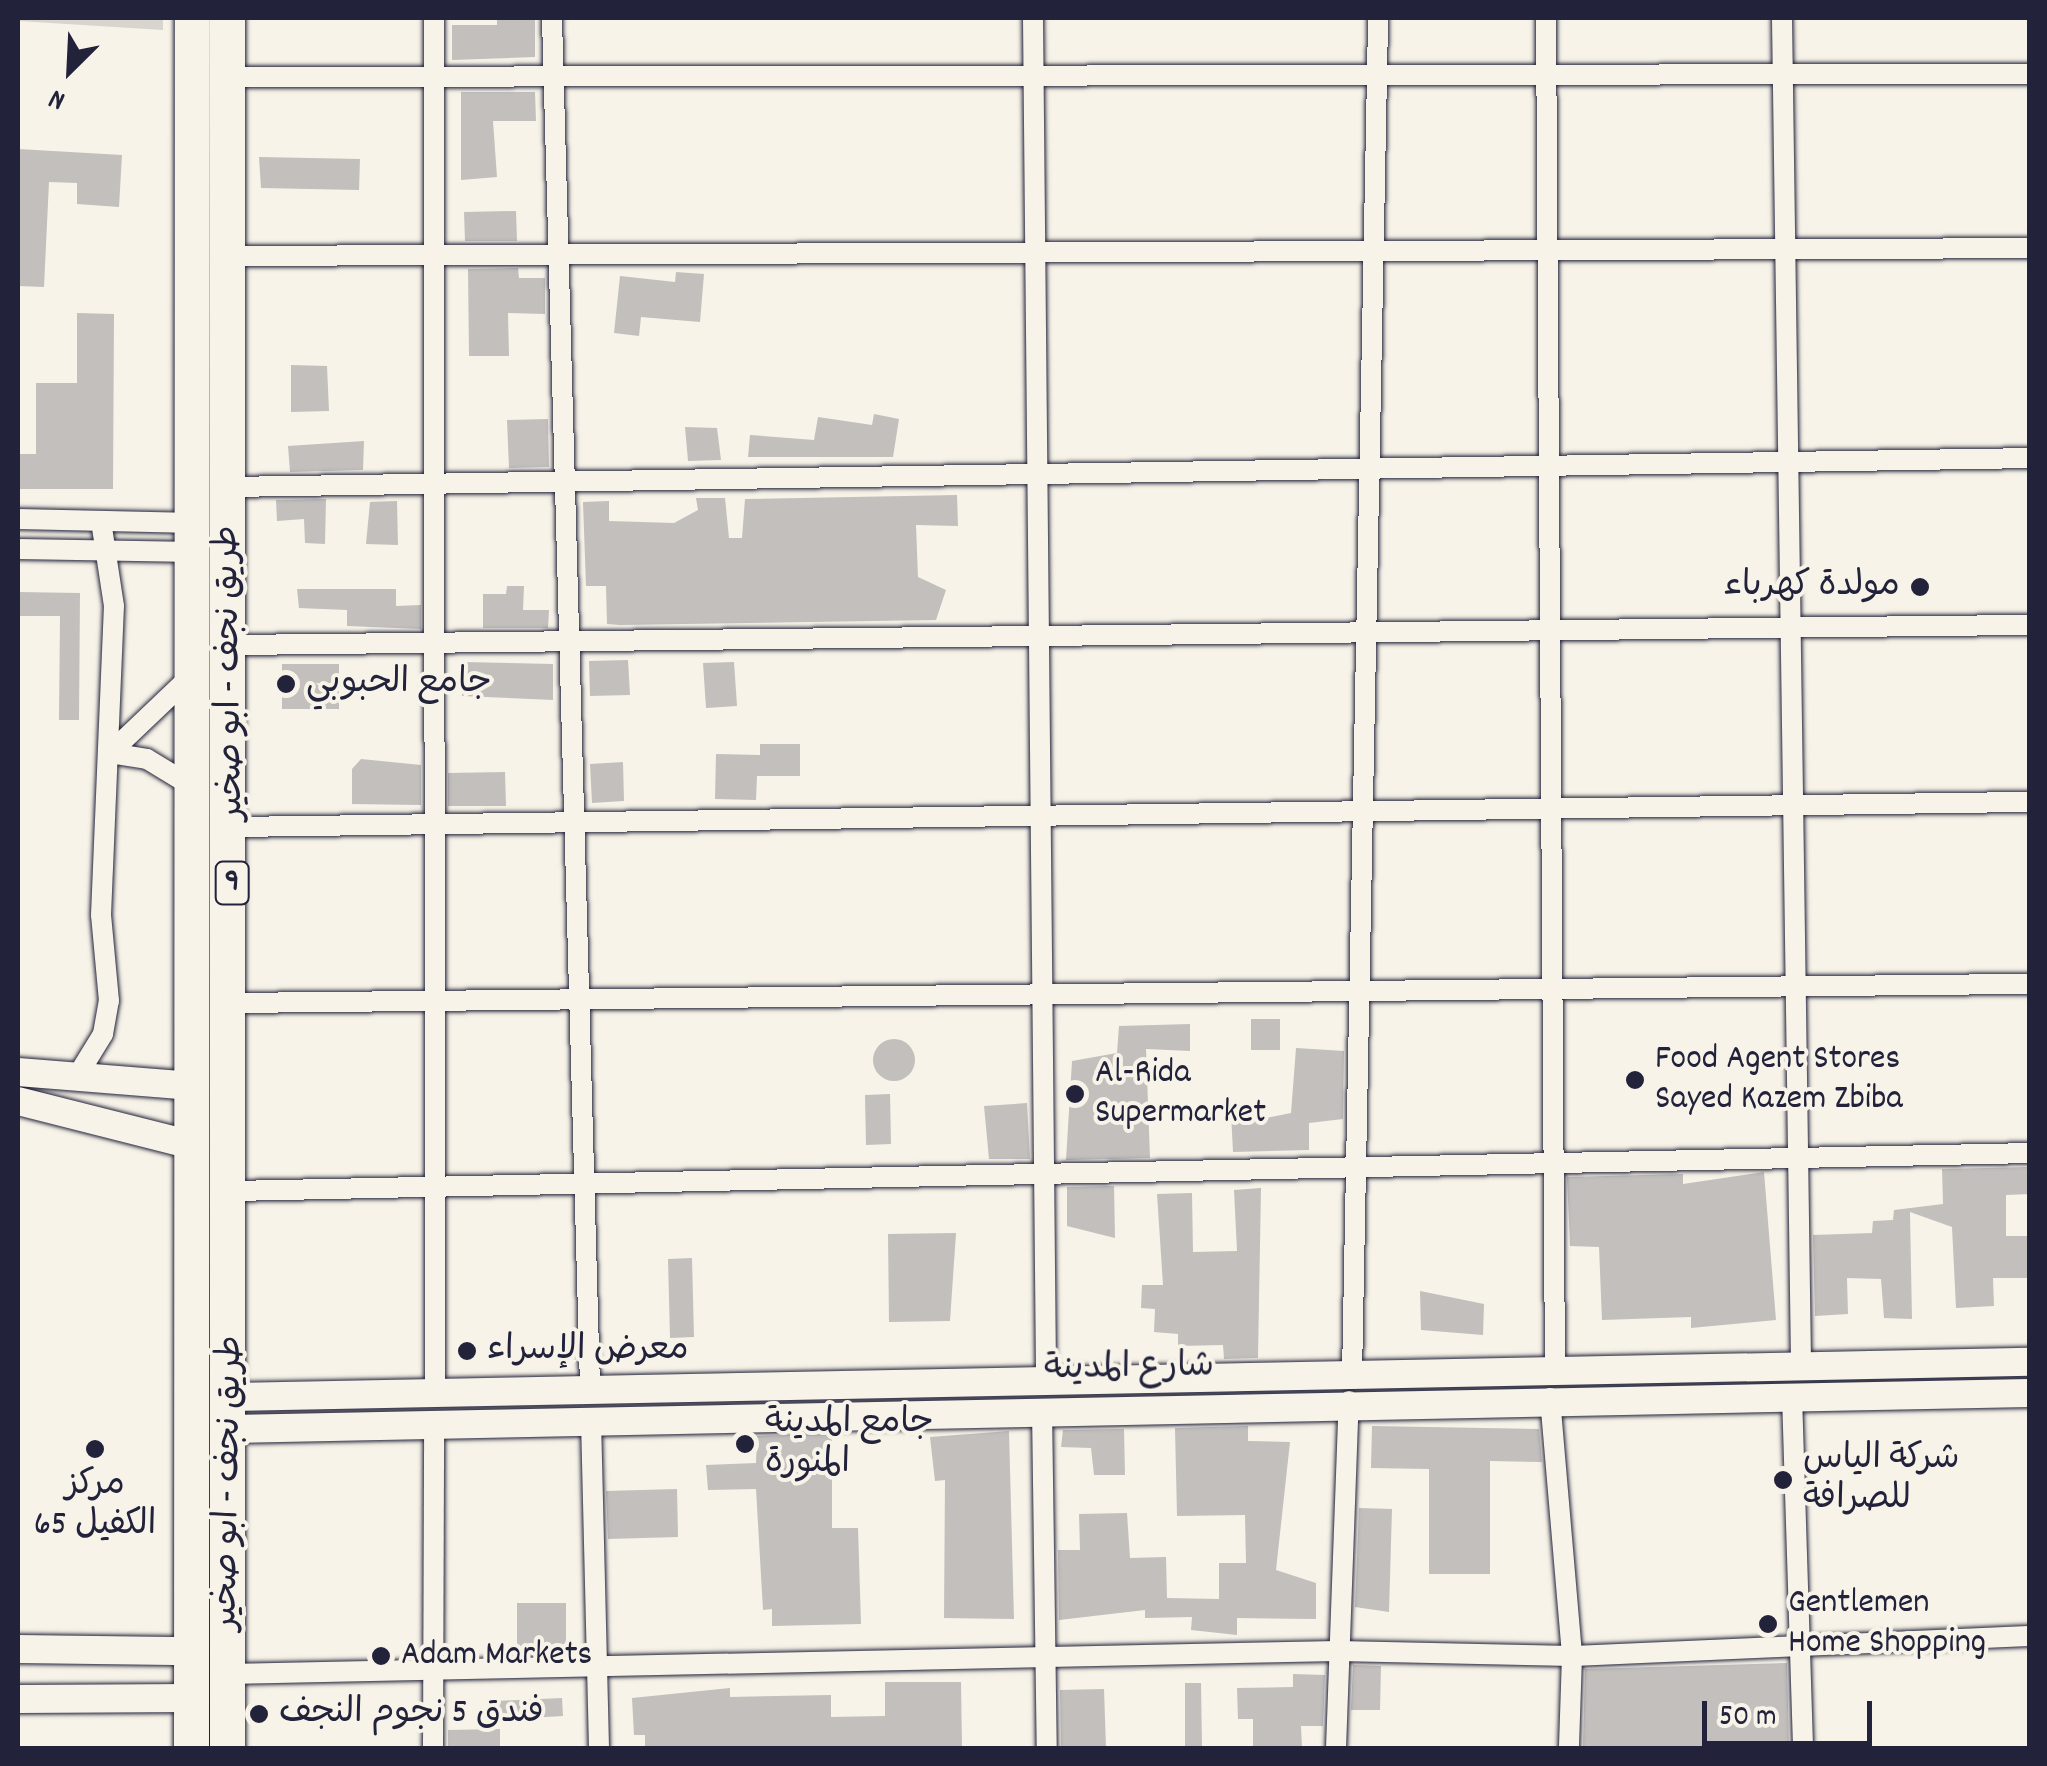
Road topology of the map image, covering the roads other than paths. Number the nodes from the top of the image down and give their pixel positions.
1 (192, 18) edge
2 (227, 18) edge
3 (434, 18) edge
4 (552, 18) edge
5 (1033, 18) edge
6 (1378, 18) edge
7 (1546, 18) edge
8 (1782, 18) edge
9 (1546, 74) junction
10 (1783, 74) junction
11 (2030, 74) edge
12 (1377, 75) junction
13 (434, 76) junction
14 (554, 76) junction
15 (1034, 76) junction
16 (228, 77) junction
17 (2030, 248) edge
18 (1786, 249) junction
19 (1547, 250) junction
20 (1374, 251) junction
21 (1035, 252) junction
22 (558, 254) junction
23 (434, 255) junction
24 (225, 256) junction
25 (2030, 458) edge
26 (1789, 462) junction
27 (1548, 466) junction
28 (1368, 469) junction
29 (1037, 474) junction
30 (565, 482) junction
31 (434, 484) junction
32 (228, 486) junction
33 (18, 519) edge
34 (101, 521) junction
35 (195, 538) junction
36 (18, 549) edge
37 (104, 550) junction
38 (2030, 625) edge
39 (1791, 628) junction
40 (1549, 630) junction
41 (1365, 632) junction
42 (1038, 636) junction
43 (569, 641) junction
44 (434, 643) junction
45 (232, 645) junction
46 (194, 673) junction
47 (110, 753) junction
48 (194, 787) junction
49 (2030, 802) edge
50 (1794, 805) junction
51 (1550, 808) junction
52 (1361, 811) junction
53 (1040, 816) junction
54 (574, 822) junction
55 (435, 824) junction
56 (233, 827) junction
57 (2030, 984) edge
58 (1797, 987) junction
59 (1551, 989) junction
60 (1358, 992) junction
61 (1041, 995) junction
62 (579, 1000) junction
63 (434, 1001) junction
64 (232, 1003) junction
65 (18, 1072) edge
66 (76, 1078) junction
67 (192, 1086) junction
68 (18, 1101) edge
69 (192, 1145) junction
70 (2030, 1153) edge
71 (1800, 1156) junction
72 (1552, 1159) junction
73 (1042, 1168) junction
74 (1354, 1168) junction
75 (233, 1190) junction
76 (584, 1190) junction
77 (435, 1192) junction
78 (2030, 1362) edge
79 (1802, 1367) junction
80 (1553, 1385) junction
81 (1350, 1389) junction
82 (590, 1390) junction
83 (2030, 1393) edge
84 (435, 1394) junction
85 (1044, 1395) junction
86 (1792, 1396) junction
87 (232, 1413) junction
88 (591, 1420) junction
89 (434, 1422) junction
90 (2030, 1636) edge
91 (1801, 1641) junction
92 (18, 1648) edge
93 (193, 1651) junction
94 (1338, 1651) junction
95 (1572, 1656) junction
96 (1045, 1658) junction
97 (598, 1670) junction
98 (228, 1674) junction
99 (432, 1676) junction
100 (191, 1698) junction
101 (18, 1699) edge
102 (191, 1748) edge
103 (227, 1748) edge
104 (433, 1748) edge
105 (599, 1748) edge
106 (1046, 1748) edge
107 (1336, 1748) edge
108 (1569, 1748) edge
109 (1803, 1748) edge

1 - 35 highway, طريق نجف - ابو صخير / 9
2 - 16 highway, طريق نجف - ابو صخير / 9
3 - 13 street
4 - 14 street
5 - 15 street
6 - 12 street
7 - 9 street
8 - 10 street
9 - 10 street
9 - 12 street
9 - 19 street
10 - 11 street
10 - 18 street
12 - 15 street
12 - 20 street
13 - 14 street
13 - 16 street
13 - 23 street
14 - 15 street
14 - 22 street
15 - 21 street
16 - 24 highway, طريق نجف - ابو صخير / 9
17 - 18 street
18 - 19 street
18 - 26 street
19 - 20 street
19 - 27 street
20 - 21 street
20 - 28 street
21 - 22 street
21 - 29 street
22 - 23 street
22 - 30 street
23 - 24 street
23 - 31 street
24 - 32 highway, طريق نجف - ابو صخير / 9
25 - 26 street
26 - 27 street
26 - 39 street
27 - 28 street
27 - 40 street
28 - 29 street
28 - 41 street
29 - 30 street
29 - 42 street
30 - 31 street
30 - 43 street
31 - 32 street
31 - 44 street
32 - 45 highway, طريق نجف - ابو صخير / 9
33 - 34 street
34 - 35 street
34 - 37 street
35 - 37 street
35 - 46 highway, طريق نجف - ابو صخير / 9
36 - 37 street
37 - 47 street
38 - 39 street
39 - 40 street
39 - 50 street
40 - 41 street
40 - 51 street
41 - 42 street
41 - 52 street
42 - 43 street
42 - 53 street
43 - 44 street
43 - 54 street
44 - 45 street
44 - 55 street
45 - 56 highway, طريق نجف - ابو صخير / 9
46 - 47 street
46 - 48 highway, طريق نجف - ابو صخير / 9
47 - 48 street
47 - 66 street
48 - 67 highway, طريق نجف - ابو صخير / 9
49 - 50 street
50 - 51 street
50 - 58 street
51 - 52 street
51 - 59 street
52 - 53 street
52 - 60 street
53 - 54 street
53 - 61 street
54 - 55 street
54 - 62 street
55 - 56 street
55 - 63 street
56 - 64 highway, طريق نجف - ابو صخير / 9
57 - 58 street
58 - 59 street
58 - 71 street
59 - 60 street
59 - 72 street
60 - 61 street
60 - 74 street
61 - 62 street
61 - 73 street
62 - 63 street
62 - 76 street
63 - 64 street
63 - 77 street
64 - 75 highway, طريق نجف - ابو صخير / 9
65 - 66 main road
66 - 67 main road
67 - 69 highway, طريق نجف - ابو صخير / 9
68 - 69 main road
69 - 93 highway, طريق نجف - ابو صخير / 9
70 - 71 street
71 - 72 street
71 - 79 street
72 - 74 street
72 - 80 street
73 - 74 street
73 - 76 street
73 - 85 street
74 - 81 street
75 - 77 street
75 - 87 highway, طريق نجف - ابو صخير / 9
76 - 77 street
76 - 82 street
77 - 84 street
78 - 79 main road, شارع المدينة
79 - 80 main road, شارع المدينة
80 - 81 main road, شارع المدينة
80 - 86 main road, شارع المدينة
80 - 95 street
81 - 85 main road, شارع المدينة
81 - 94 street
82 - 84 main road, شارع المدينة
82 - 85 main road, شارع المدينة
83 - 86 main road, شارع المدينة
84 - 87 main road, شارع المدينة
85 - 88 main road, شارع المدينة
85 - 96 street
86 - 91 street
87 - 89 main road, شارع المدينة
87 - 98 highway, طريق نجف - ابو صخير / 9
88 - 89 main road, شارع المدينة
88 - 97 street
89 - 99 street
90 - 91 street
91 - 95 street
91 - 109 street
92 - 93 main road
93 - 100 highway, طريق نجف - ابو صخير / 9
94 - 95 street
94 - 96 street
94 - 107 street
95 - 108 street
96 - 97 street
96 - 106 street
97 - 99 street
97 - 105 street
98 - 99 street
98 - 103 highway, طريق نجف - ابو صخير / 9
99 - 104 street
100 - 101 main road
100 - 102 highway, طريق نجف - ابو صخير / 9

